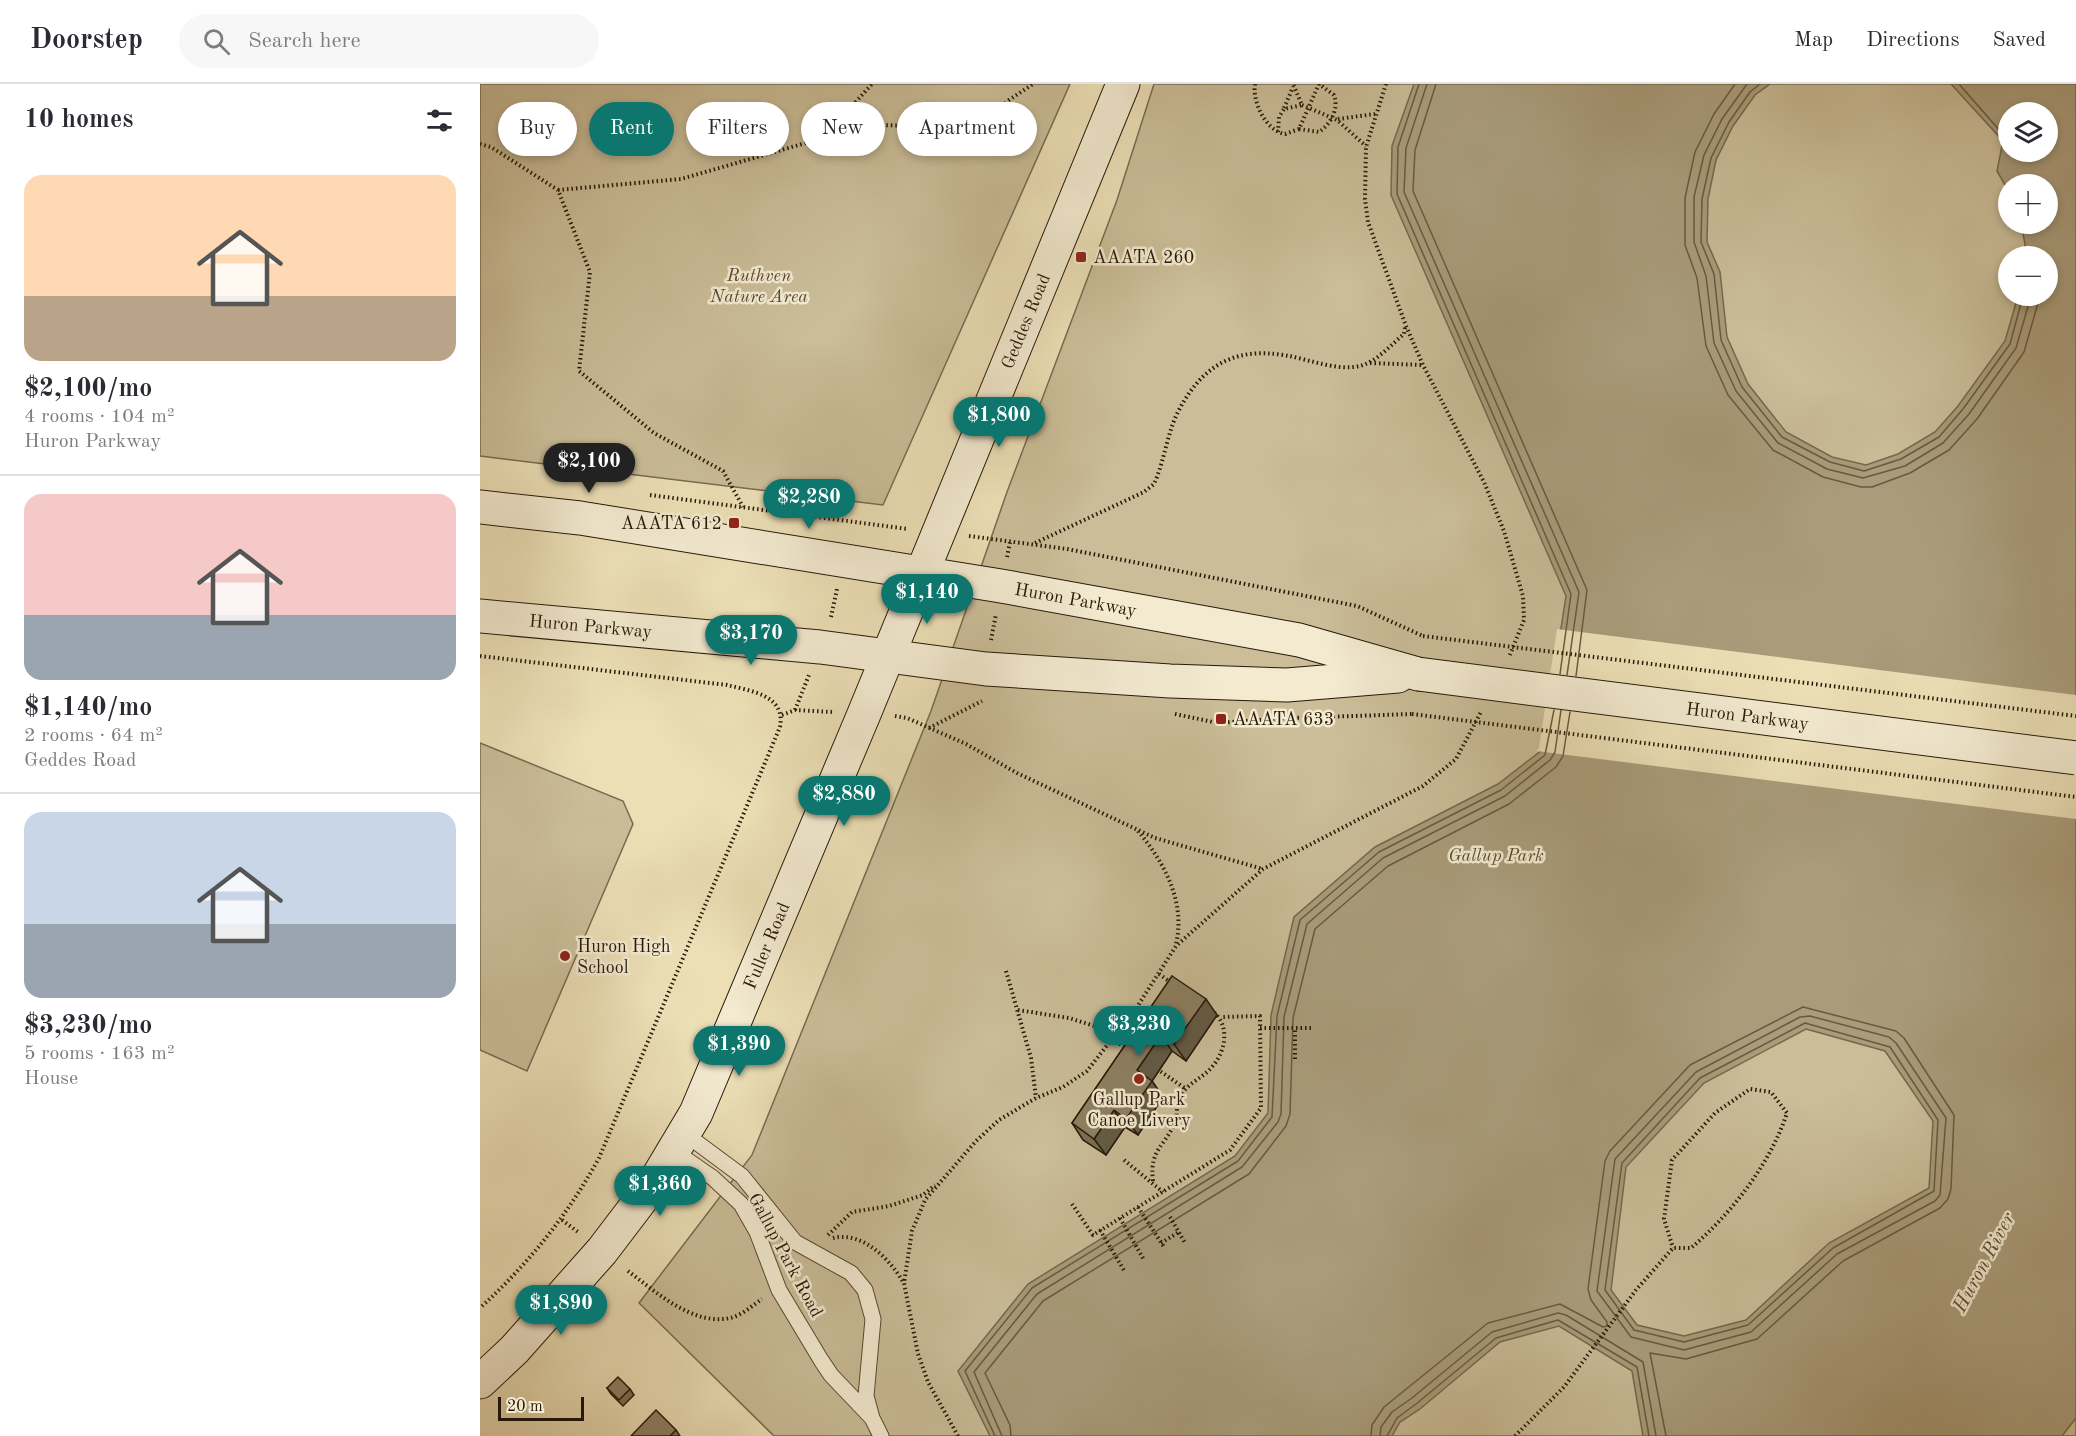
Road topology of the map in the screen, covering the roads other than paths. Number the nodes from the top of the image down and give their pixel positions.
1 (1123, 84) edge
2 (480, 507) edge
3 (920, 574) junction
4 (480, 616) edge
5 (887, 657) junction
6 (1418, 674) junction
7 (2076, 758) edge
8 (679, 1142) junction
9 (480, 1382) edge
10 (872, 1419) junction
11 (881, 1436) edge

1 - 3 main road, Geddes Road
2 - 3 main road, Huron Parkway
3 - 5 main road, Geddes Road
3 - 6 main road, Huron Parkway
4 - 5 main road, Huron Parkway
5 - 6 main road, Huron Parkway
5 - 8 main road, Fuller Road
6 - 7 main road, Huron Parkway, bridge
8 - 9 main road, Fuller Road
8 - 10 lane, Gallup Park Road
8 - 10 lane, Gallup Park Road
10 - 11 lane, Gallup Park Road

